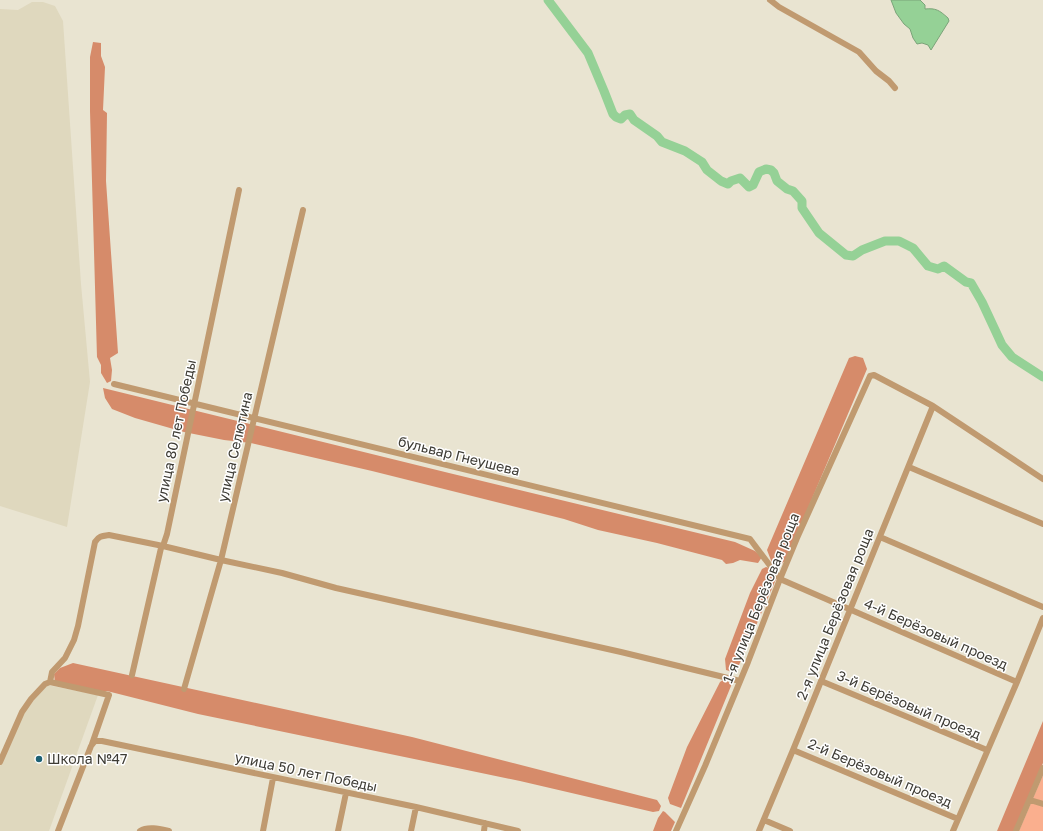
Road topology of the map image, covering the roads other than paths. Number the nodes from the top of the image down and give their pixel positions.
1 (770, 0) edge
2 (895, 88) dead end
3 (239, 190) dead end
4 (303, 210) dead end
5 (114, 384) dead end
6 (194, 404) junction
7 (933, 406) junction
8 (254, 418) junction
9 (909, 467) junction
10 (1043, 479) edge
11 (1043, 524) edge
12 (880, 537) junction
13 (164, 546) junction
14 (221, 560) junction
15 (780, 579) junction
16 (1043, 607) edge
17 (851, 609) junction
18 (1043, 618) edge
19 (132, 675) dead end
20 (740, 681) junction
21 (821, 681) junction
22 (50, 682) junction
23 (1017, 682) junction
24 (184, 688) dead end
25 (91, 746) junction
26 (793, 750) junction
27 (987, 750) junction
28 (0, 762) edge
29 (1043, 768) edge
30 (273, 778) junction
31 (346, 793) junction
32 (1030, 800) junction
33 (1043, 804) edge
34 (416, 808) junction
35 (958, 819) junction
36 (764, 820) junction
37 (485, 823) junction
38 (58, 831) edge
39 (140, 831) edge
40 (169, 831) edge
41 (263, 831) edge
42 (338, 831) edge
43 (411, 831) edge
44 (484, 831) edge
45 (518, 831) edge
46 (676, 831) edge
47 (759, 831) edge
48 (790, 831) edge
49 (953, 831) edge
50 (1016, 831) edge

1 - 2 street
3 - 6 street, улица 80 лет Победы
4 - 8 street, улица Селютина
5 - 6 street, бульвар Гнеушева
6 - 8 street, бульвар Гнеушева
6 - 13 street, улица 80 лет Победы
7 - 9 street, 2-я улица Берёзовая роща
7 - 10 street
7 - 15 street, 1-я улица Берёзовая роща
8 - 14 street, улица Селютина
8 - 15 street, бульвар Гнеушева
9 - 11 street
9 - 12 street, 2-я улица Берёзовая роща
12 - 16 street
12 - 17 street, 2-я улица Берёзовая роща
13 - 14 street
13 - 19 street, улица 80 лет Победы
13 - 22 street
14 - 20 street
14 - 24 street, улица Селютина
15 - 17 street, 4-й Берёзовый проезд
15 - 20 street, 1-я улица Берёзовая роща
17 - 21 street, 2-я улица Берёзовая роща
17 - 23 street, 4-й Берёзовый проезд
18 - 23 street
20 - 46 street, 1-я улица Берёзовая роща
21 - 26 street, 2-я улица Берёзовая роща
21 - 27 street, 3-й Берёзовый проезд
22 - 25 street
22 - 28 street
23 - 27 street
25 - 30 street, улица 50 лет Победы
25 - 38 street
26 - 35 street, 2-й Берёзовый проезд
26 - 36 street, 2-я улица Берёзовая роща
27 - 35 street
29 - 32 street
30 - 31 street, улица 50 лет Победы
30 - 41 street
31 - 34 street, улица 50 лет Победы
31 - 42 street
32 - 33 street
32 - 50 street
34 - 37 street, улица 50 лет Победы
34 - 43 street
35 - 49 street
36 - 47 street, 2-я улица Берёзовая роща
36 - 48 street
37 - 44 street
37 - 45 street, улица 50 лет Победы
39 - 40 street

